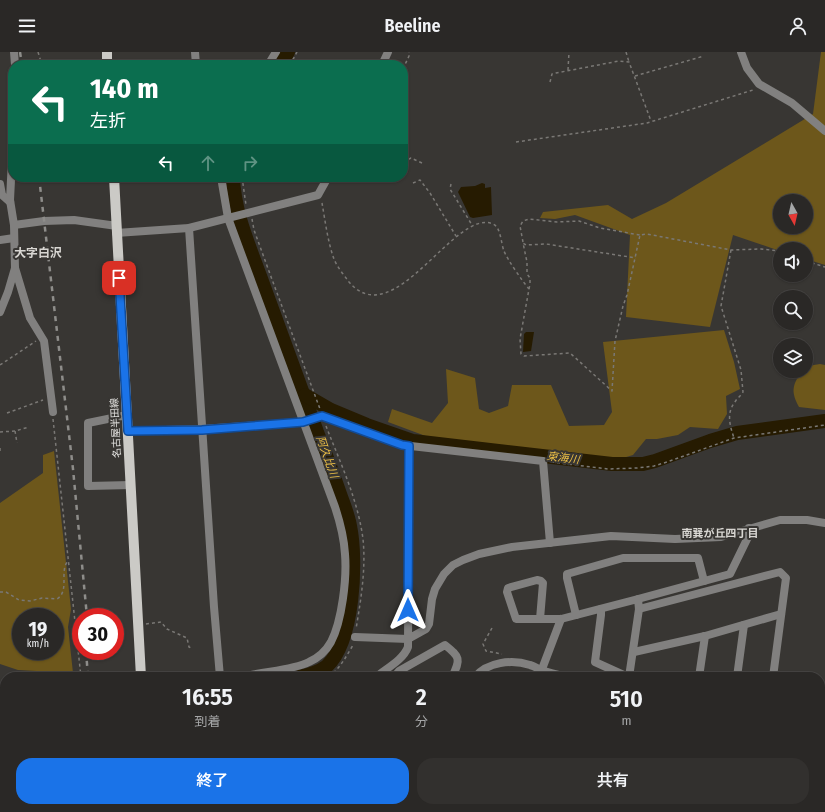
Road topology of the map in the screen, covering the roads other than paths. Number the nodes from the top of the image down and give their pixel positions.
1 (741, 52) edge
2 (825, 130) edge
3 (11, 182) edge
4 (114, 182) edge
5 (222, 182) edge
6 (325, 182) edge
7 (0, 184) edge
8 (1, 195) edge
9 (10, 202) junction
10 (228, 218) junction
11 (14, 225) junction
12 (189, 228) junction
13 (117, 230) junction
14 (14, 238) junction
15 (0, 240) edge
16 (15, 268) junction
17 (0, 312) edge
18 (53, 412) road end
19 (127, 415) junction
20 (303, 422) junction
21 (202, 430) junction
22 (128, 431) junction
23 (409, 446) junction
24 (131, 485) junction
25 (825, 523) edge
26 (749, 528) junction
27 (550, 543) junction
28 (704, 581) junction
29 (638, 599) junction
30 (601, 609) junction
31 (639, 609) junction
32 (781, 614) junction
33 (576, 615) junction
34 (540, 619) junction
35 (561, 619) junction
36 (744, 625) junction
37 (705, 636) junction
38 (355, 637) dead end
39 (408, 639) junction
40 (634, 652) junction
41 (141, 672) edge
42 (220, 672) edge
43 (262, 672) edge
44 (382, 672) edge
45 (398, 672) edge
46 (454, 672) edge
47 (479, 672) edge
48 (538, 672) edge
49 (541, 672) edge
50 (617, 672) edge
51 (629, 672) edge
52 (700, 672) edge
53 (738, 672) edge
54 (774, 672) edge

1 - 2 street
3 - 9 street
4 - 13 main road, 名古屋半田線
5 - 10 street
6 - 10 street
7 - 8 street
8 - 9 street
9 - 11 street
10 - 12 street
10 - 20 street
11 - 13 street
11 - 14 street
12 - 13 street
12 - 21 street
13 - 19 main road, 名古屋半田線
14 - 15 street
14 - 16 street
16 - 17 street
16 - 18 street
19 - 22 main road, 名古屋半田線
19 - 24 street
20 - 21 street
20 - 23 street
20 - 43 street
21 - 22 street
21 - 42 street
22 - 24 main road, 名古屋半田線
23 - 27 street
23 - 39 street
24 - 41 main road, 名古屋半田線
25 - 26 street
26 - 27 street
26 - 28 street
27 - 39 street
28 - 29 street
28 - 33 street
29 - 30 street
29 - 31 street
30 - 33 street
30 - 50 street
31 - 32 street
31 - 40 street
32 - 36 street
32 - 54 street
33 - 35 street
34 - 34 street
34 - 35 street
35 - 49 street
36 - 37 street
36 - 53 street
37 - 40 street
37 - 52 street
38 - 39 street
39 - 44 street
40 - 51 street
45 - 46 street
47 - 48 street

